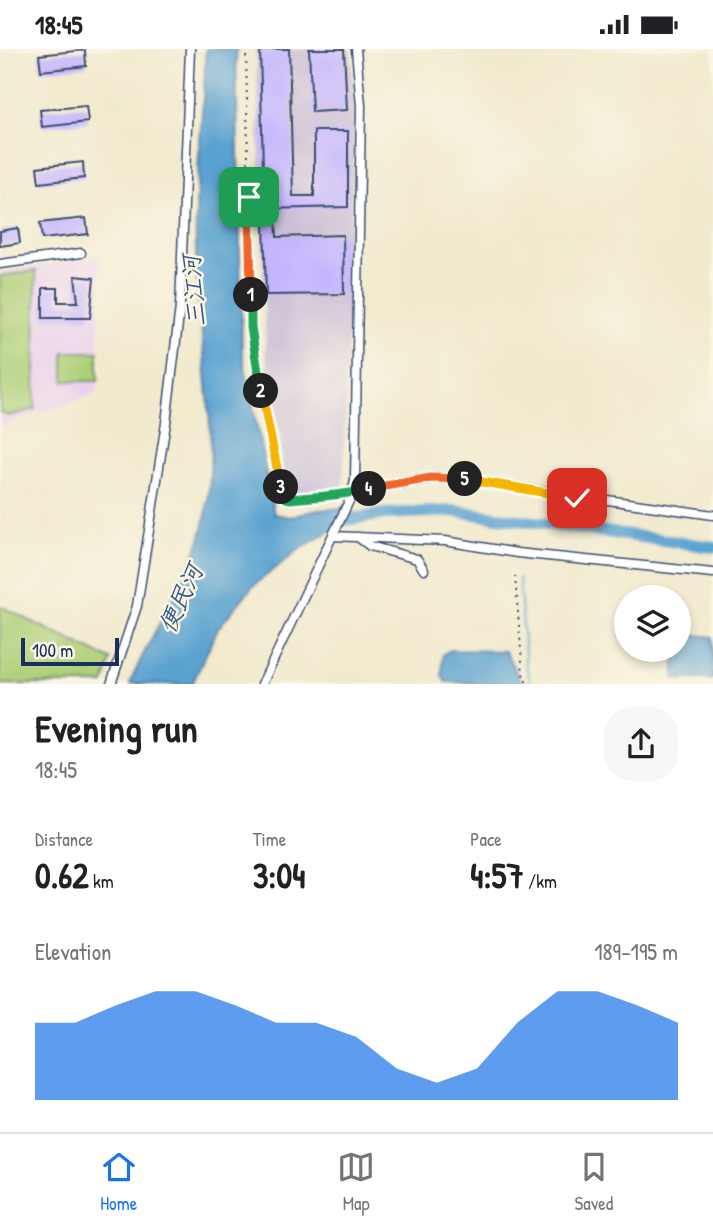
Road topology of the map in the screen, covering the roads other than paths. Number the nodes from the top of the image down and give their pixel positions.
1 (190, 49) edge
2 (356, 49) edge
3 (81, 253) dead end
4 (0, 264) edge
5 (351, 496) junction
6 (713, 515) edge
7 (334, 534) junction
8 (358, 537) junction
9 (424, 570) dead end
10 (713, 573) edge
11 (111, 684) edge
12 (262, 684) edge

1 - 11 street
2 - 5 street
3 - 4 street
5 - 6 street
5 - 7 street
7 - 8 street
7 - 12 street
8 - 9 street
8 - 10 street

